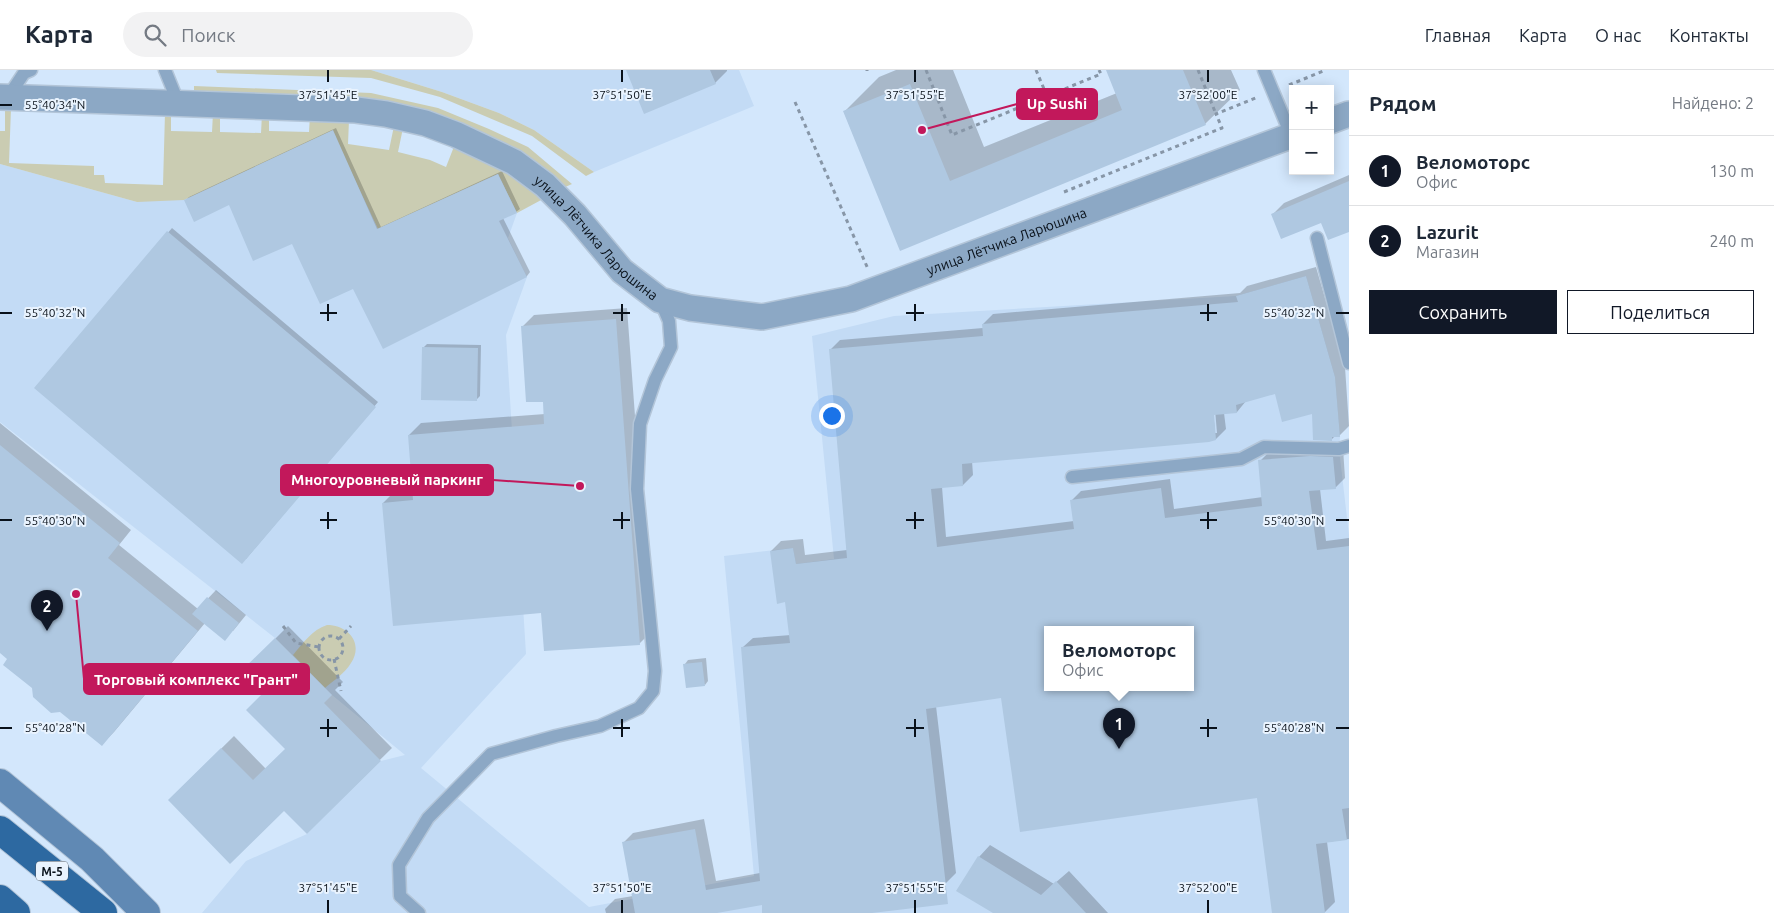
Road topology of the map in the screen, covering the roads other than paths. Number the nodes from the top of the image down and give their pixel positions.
1 (30, 70) edge
2 (165, 70) edge
3 (1264, 70) edge
4 (4, 97) edge
5 (178, 102) junction
6 (1349, 114) edge
7 (1334, 119) edge
8 (1290, 130) edge
9 (1289, 136) edge
10 (1317, 238) dead end
11 (660, 300) junction
12 (1349, 363) edge
13 (1349, 446) edge
14 (1072, 476) dead end
15 (0, 783) edge
16 (0, 830) edge
17 (0, 900) edge
18 (16, 913) edge
19 (103, 913) edge
20 (146, 913) edge
21 (419, 913) edge

1 - 4 lane
2 - 5 lane
3 - 8 lane
4 - 5 street, улица Лётчика Ларюшина
5 - 11 street, улица Лётчика Ларюшина
6 - 7 street
9 - 11 street, улица Лётчика Ларюшина
10 - 12 lane
11 - 21 lane
13 - 14 lane
15 - 20 main road
16 - 19 highway, М-5
17 - 18 highway

